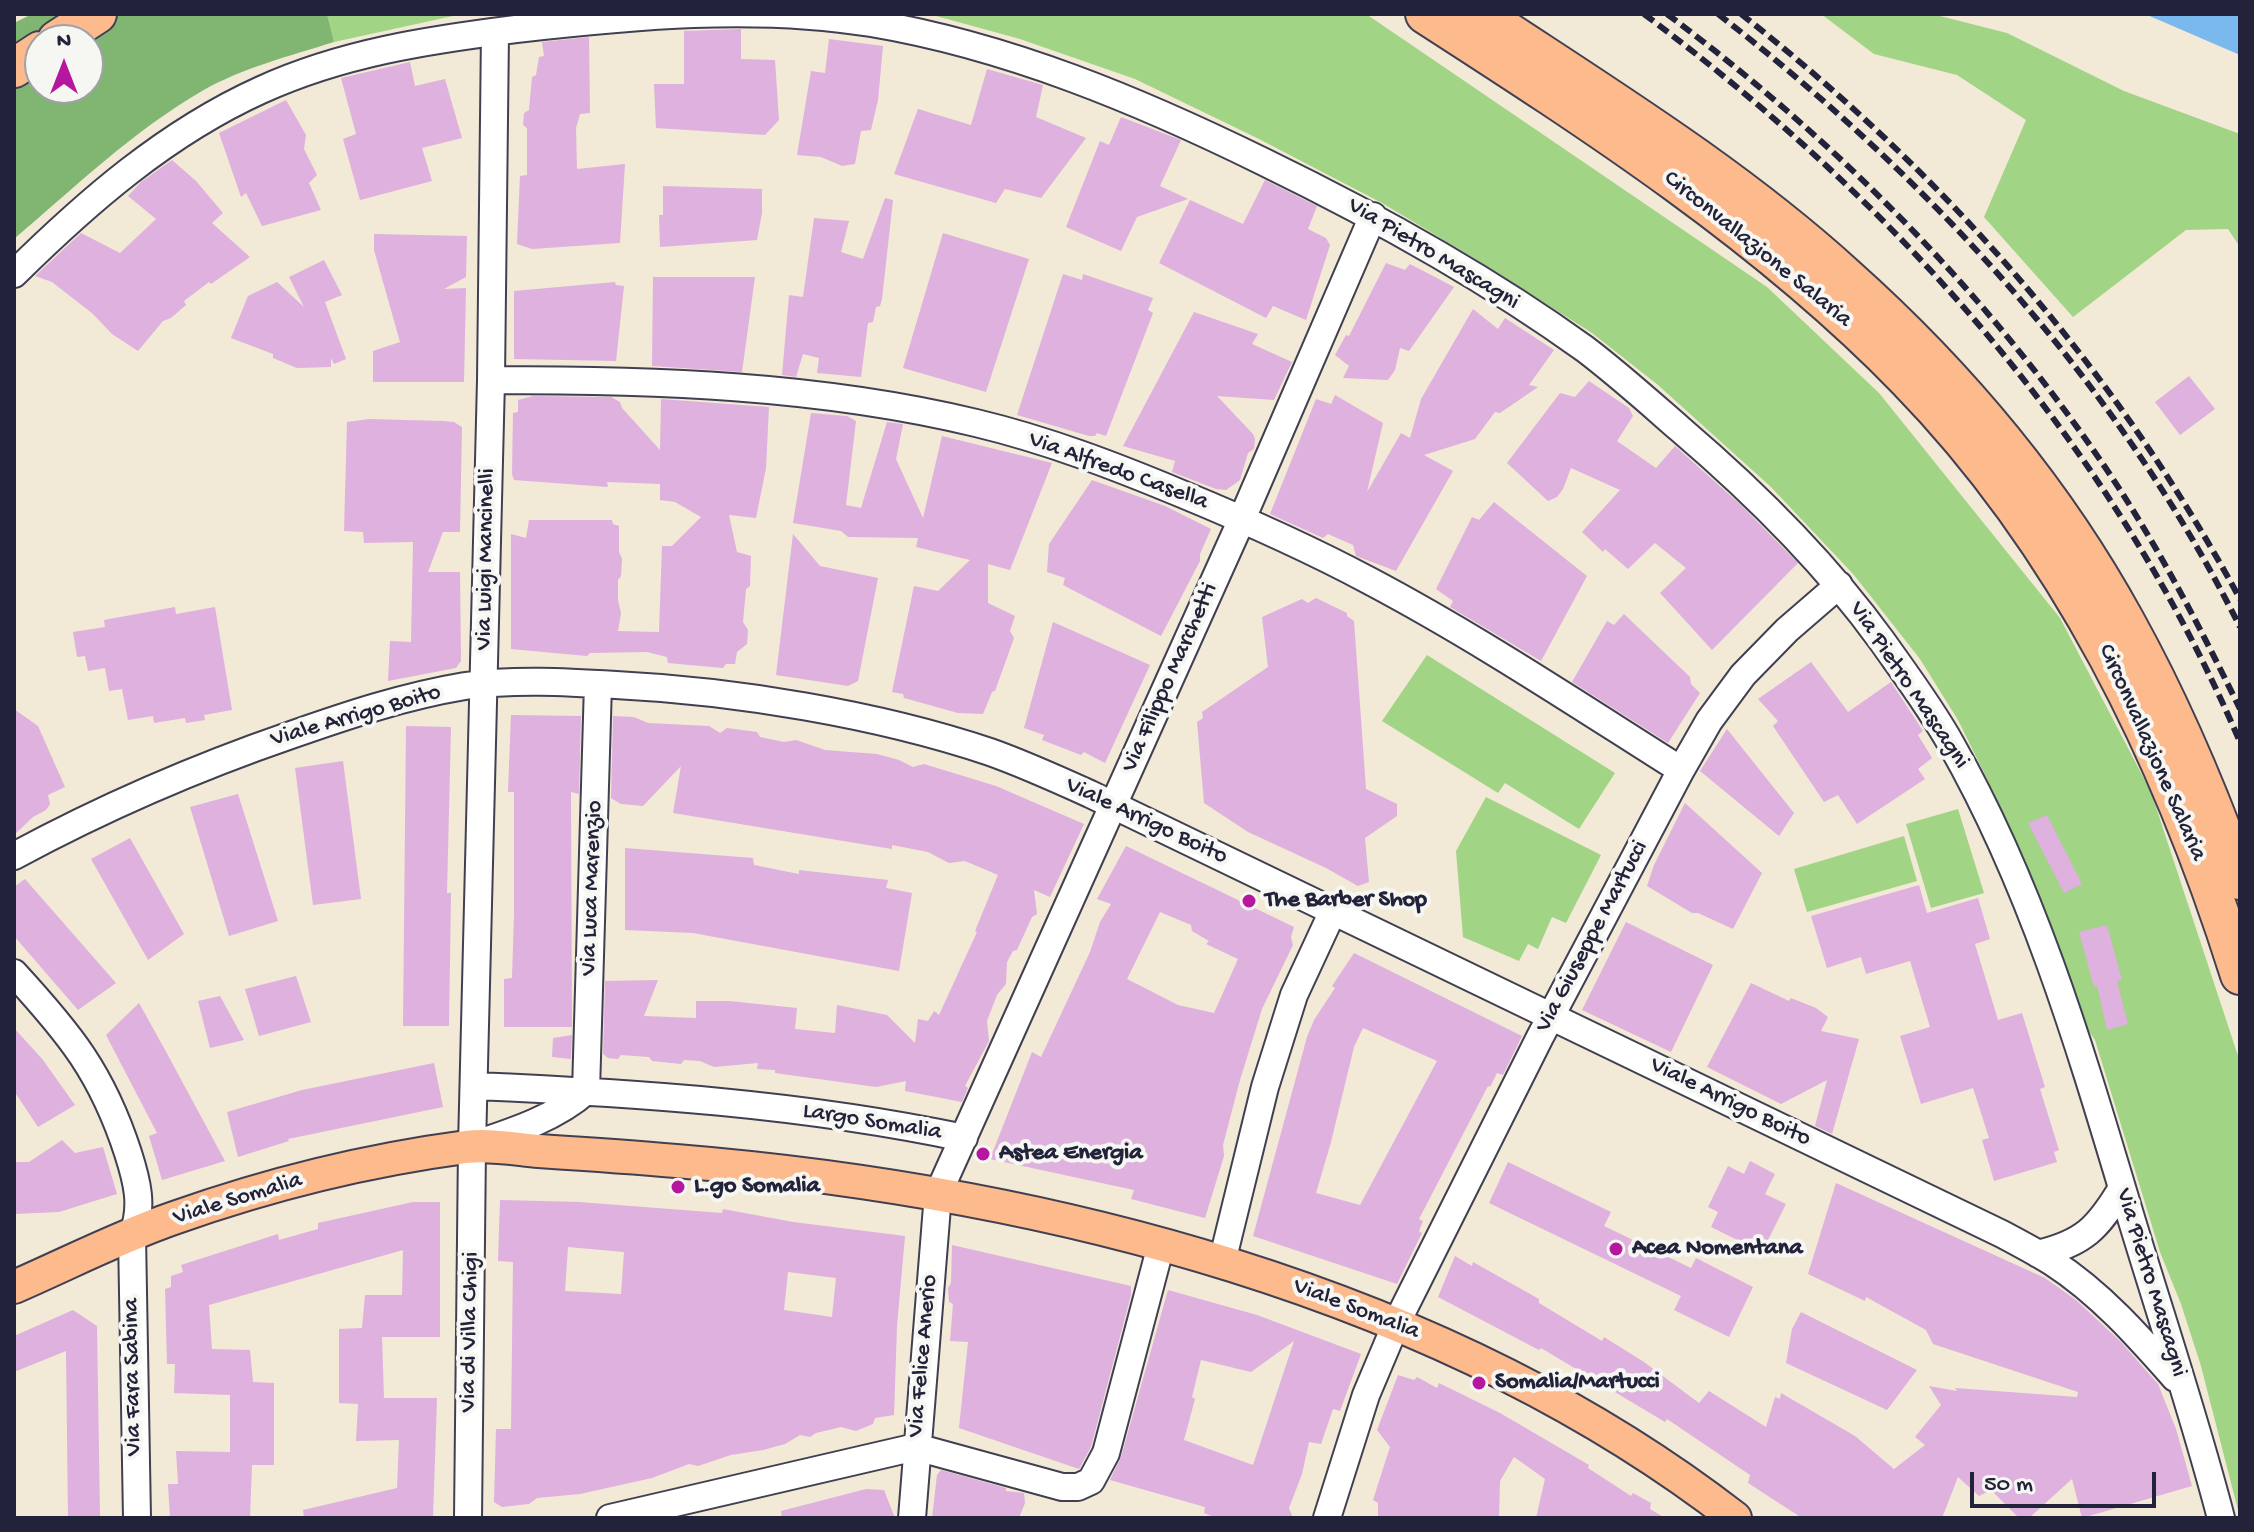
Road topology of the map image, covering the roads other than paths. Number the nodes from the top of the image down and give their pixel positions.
1 (1425, 14) edge
2 (1481, 14) edge
3 (495, 32) junction
4 (1373, 216) junction
5 (14, 274) edge
6 (491, 380) junction
7 (1242, 519) junction
8 (1839, 585) junction
9 (484, 684) junction
10 (598, 684) junction
11 (1681, 770) junction
12 (1114, 805) junction
13 (14, 856) edge
14 (2240, 880) edge
15 (1333, 911) junction
16 (14, 973) edge
17 (2240, 975) edge
18 (1551, 1017) junction
19 (474, 1086) junction
20 (586, 1091) junction
21 (964, 1138) junction
22 (472, 1146) junction
23 (2122, 1188) junction
24 (938, 1194) junction
25 (132, 1236) junction
26 (1161, 1245) junction
27 (2038, 1254) junction
28 (1222, 1262) junction
29 (14, 1287) edge
30 (1396, 1324) junction
31 (2181, 1385) junction
32 (916, 1447) junction
33 (137, 1518) edge
34 (468, 1518) edge
35 (610, 1518) edge
36 (912, 1518) edge
37 (1327, 1518) edge
38 (1735, 1518) edge
39 (2221, 1518) edge

1 - 17 highway, Circonvallazione Salaria
2 - 14 highway, Circonvallazione Salaria
3 - 4 street, Via Pietro Mascagni
3 - 5 street, Via Pietro Mascagni
3 - 6 street, Via Luigi Mancinelli
4 - 7 street, Via Filippo Marchetti
4 - 8 street, Via Pietro Mascagni
6 - 7 street, Via Alfredo Casella
6 - 9 street, Via Luigi Mancinelli
7 - 11 street, Via Alfredo Casella
7 - 12 street, Via Filippo Marchetti
8 - 11 street, Via Giuseppe Martucci
8 - 23 street, Via Pietro Mascagni
9 - 10 street, Viale Arrigo Boito
9 - 13 street, Viale Arrigo Boito
9 - 19 street, Via Luigi Mancinelli
10 - 12 street, Viale Arrigo Boito
10 - 20 street, Via Luca Marenzio
11 - 18 street, Via Giuseppe Martucci
12 - 15 street, Viale Arrigo Boito
12 - 21 street, Via Filippo Marchetti
15 - 18 street, Viale Arrigo Boito
15 - 28 street
16 - 25 street, Via Fara Sabina
18 - 27 street, Viale Arrigo Boito
18 - 30 street, Via Giuseppe Martucci
19 - 20 street, Largo Somalia
19 - 22 street
20 - 21 street, Largo Somalia
20 - 22 street
21 - 24 street, Largo Somalia
22 - 24 main road
22 - 25 main road, Viale Somalia
22 - 34 street, Via di Villa Chigi
23 - 27 street
23 - 31 street, Via Pietro Mascagni
24 - 26 main road, Viale Somalia
24 - 32 street, Via Felice Anerio
25 - 29 main road, Viale Somalia
25 - 33 street, Via Fara Sabina
26 - 28 main road, Viale Somalia
26 - 32 street
27 - 31 street, Viale Arrigo Boito
28 - 30 main road, Viale Somalia
30 - 37 street, Via Giuseppe Martucci
30 - 38 main road, Viale Somalia
31 - 39 street, Via Pietro Mascagni
32 - 35 street
32 - 36 street, Via Felice Anerio

